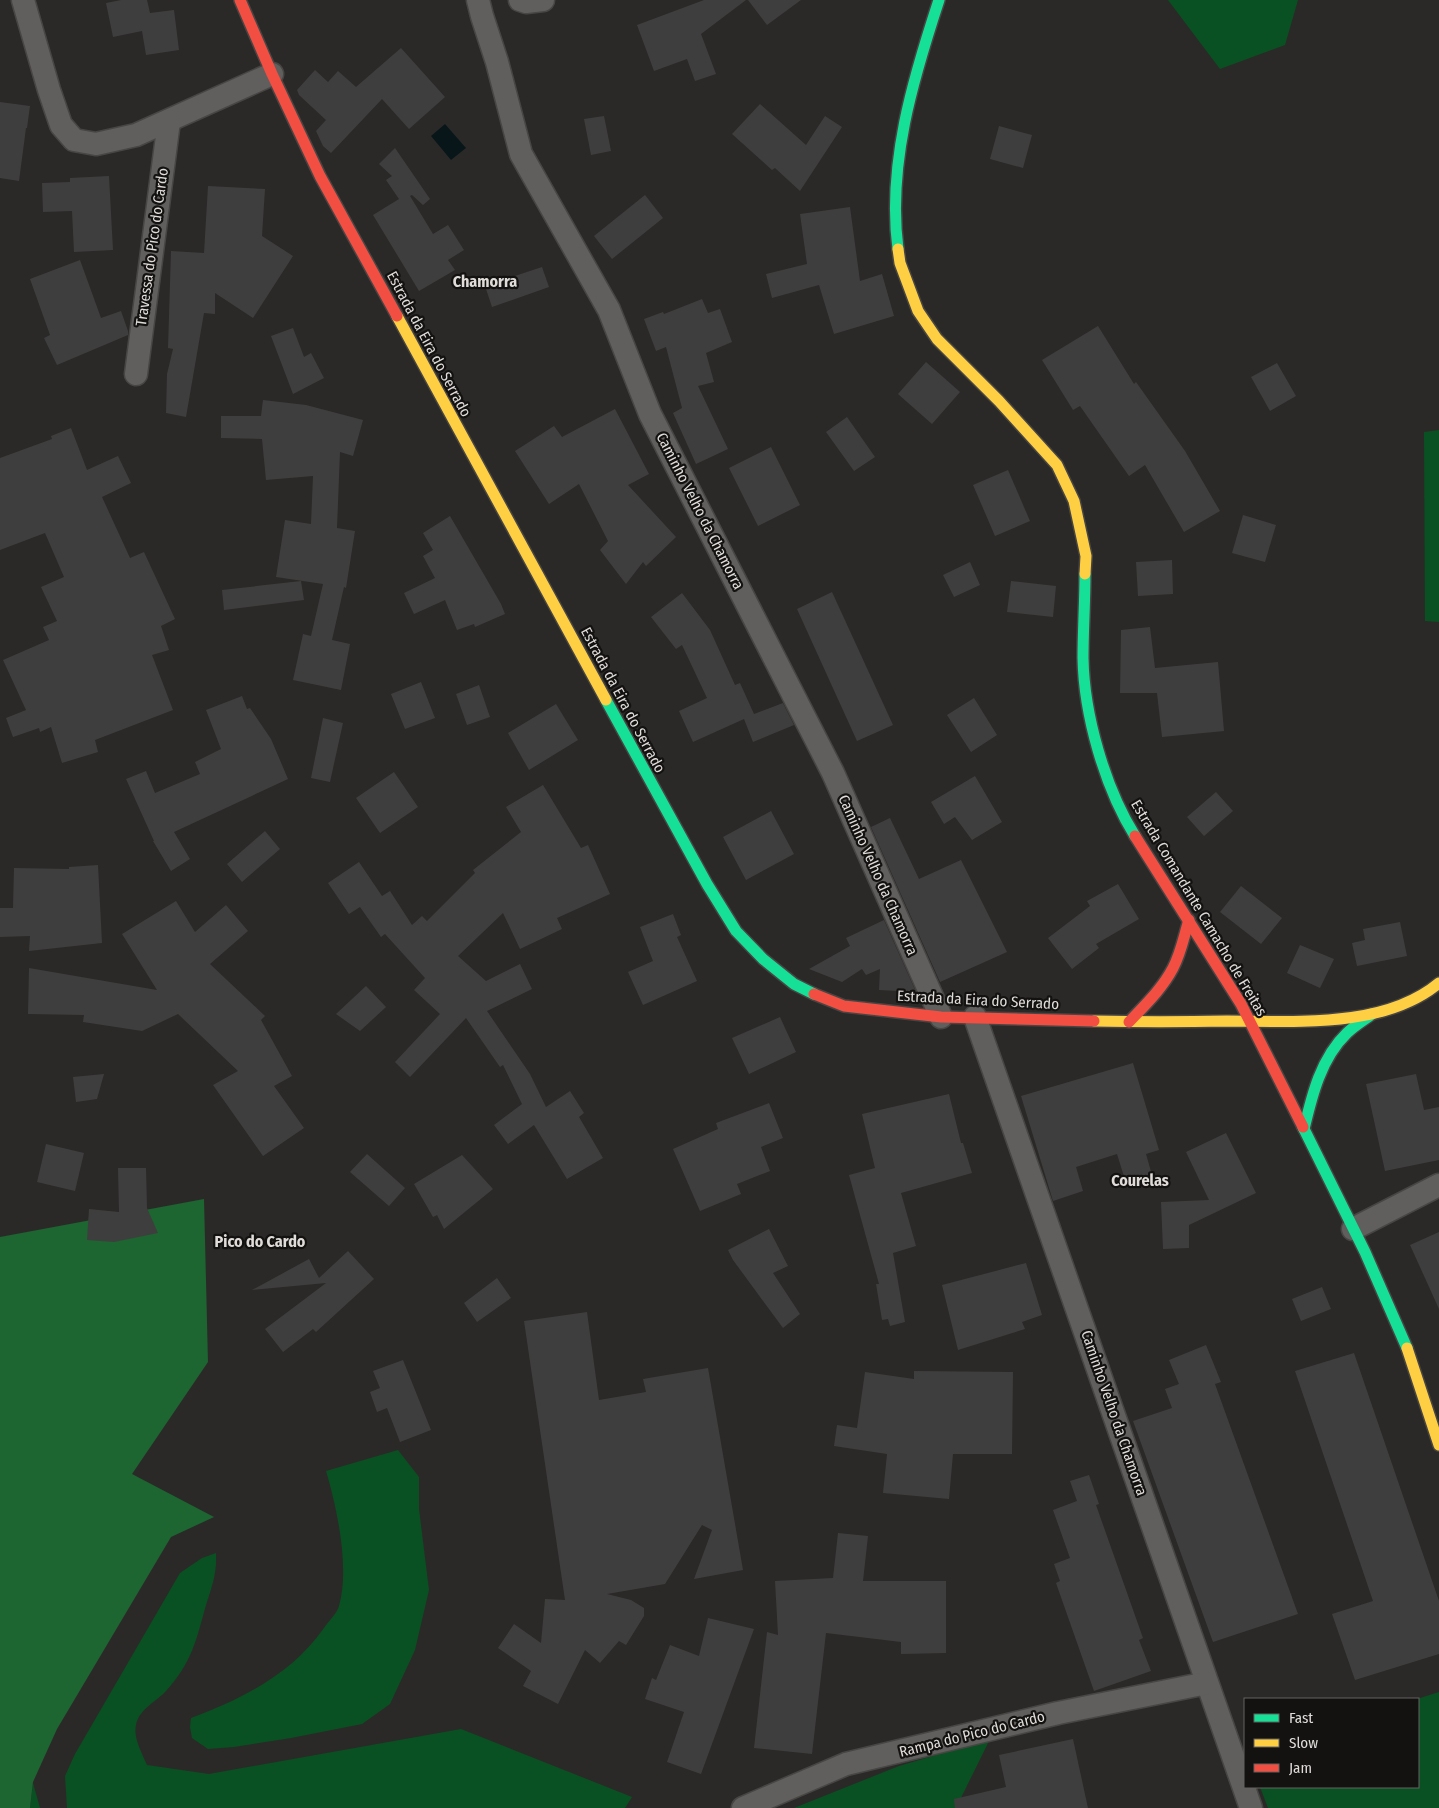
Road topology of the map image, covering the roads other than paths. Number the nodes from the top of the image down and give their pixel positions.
1 (23, 0) edge
2 (240, 0) edge
3 (478, 0) edge
4 (520, 0) edge
5 (543, 0) edge
6 (939, 0) edge
7 (272, 74) junction
8 (169, 121) junction
9 (136, 374) dead end
10 (1189, 920) junction
11 (1439, 983) edge
12 (1372, 1014) junction
13 (941, 1017) junction
14 (975, 1018) junction
15 (1129, 1022) junction
16 (1250, 1022) junction
17 (1304, 1129) junction
18 (1439, 1184) edge
19 (1353, 1229) junction
20 (1439, 1445) edge
21 (1207, 1683) junction
22 (744, 1808) edge
23 (1251, 1808) edge

1 - 8 street
2 - 7 main road, Estrada da Eira do Serrado
3 - 13 street, Caminho Velho da Chamorra
4 - 5 street
6 - 10 main road, Estrada Comandante Camacho de Freitas
7 - 8 street
7 - 13 main road, Estrada da Eira do Serrado
8 - 9 street, Travessa do Pico do Cardo
10 - 15 main road
10 - 16 main road, Estrada Comandante Camacho de Freitas
11 - 12 main road
12 - 16 main road, Estrada da Eira do Serrado
12 - 17 main road
13 - 14 main road, Estrada da Eira do Serrado
14 - 15 main road, Estrada da Eira do Serrado
14 - 21 street, Caminho Velho da Chamorra
15 - 16 main road, Estrada da Eira do Serrado
16 - 17 main road, Estrada Comandante Camacho de Freitas
17 - 19 main road, Estrada Comandante Camacho de Freitas
18 - 19 street
19 - 20 main road, Estrada Comandante Camacho de Freitas
21 - 22 street, Rampa do Pico do Cardo
21 - 23 street, Caminho Velho da Chamorra

